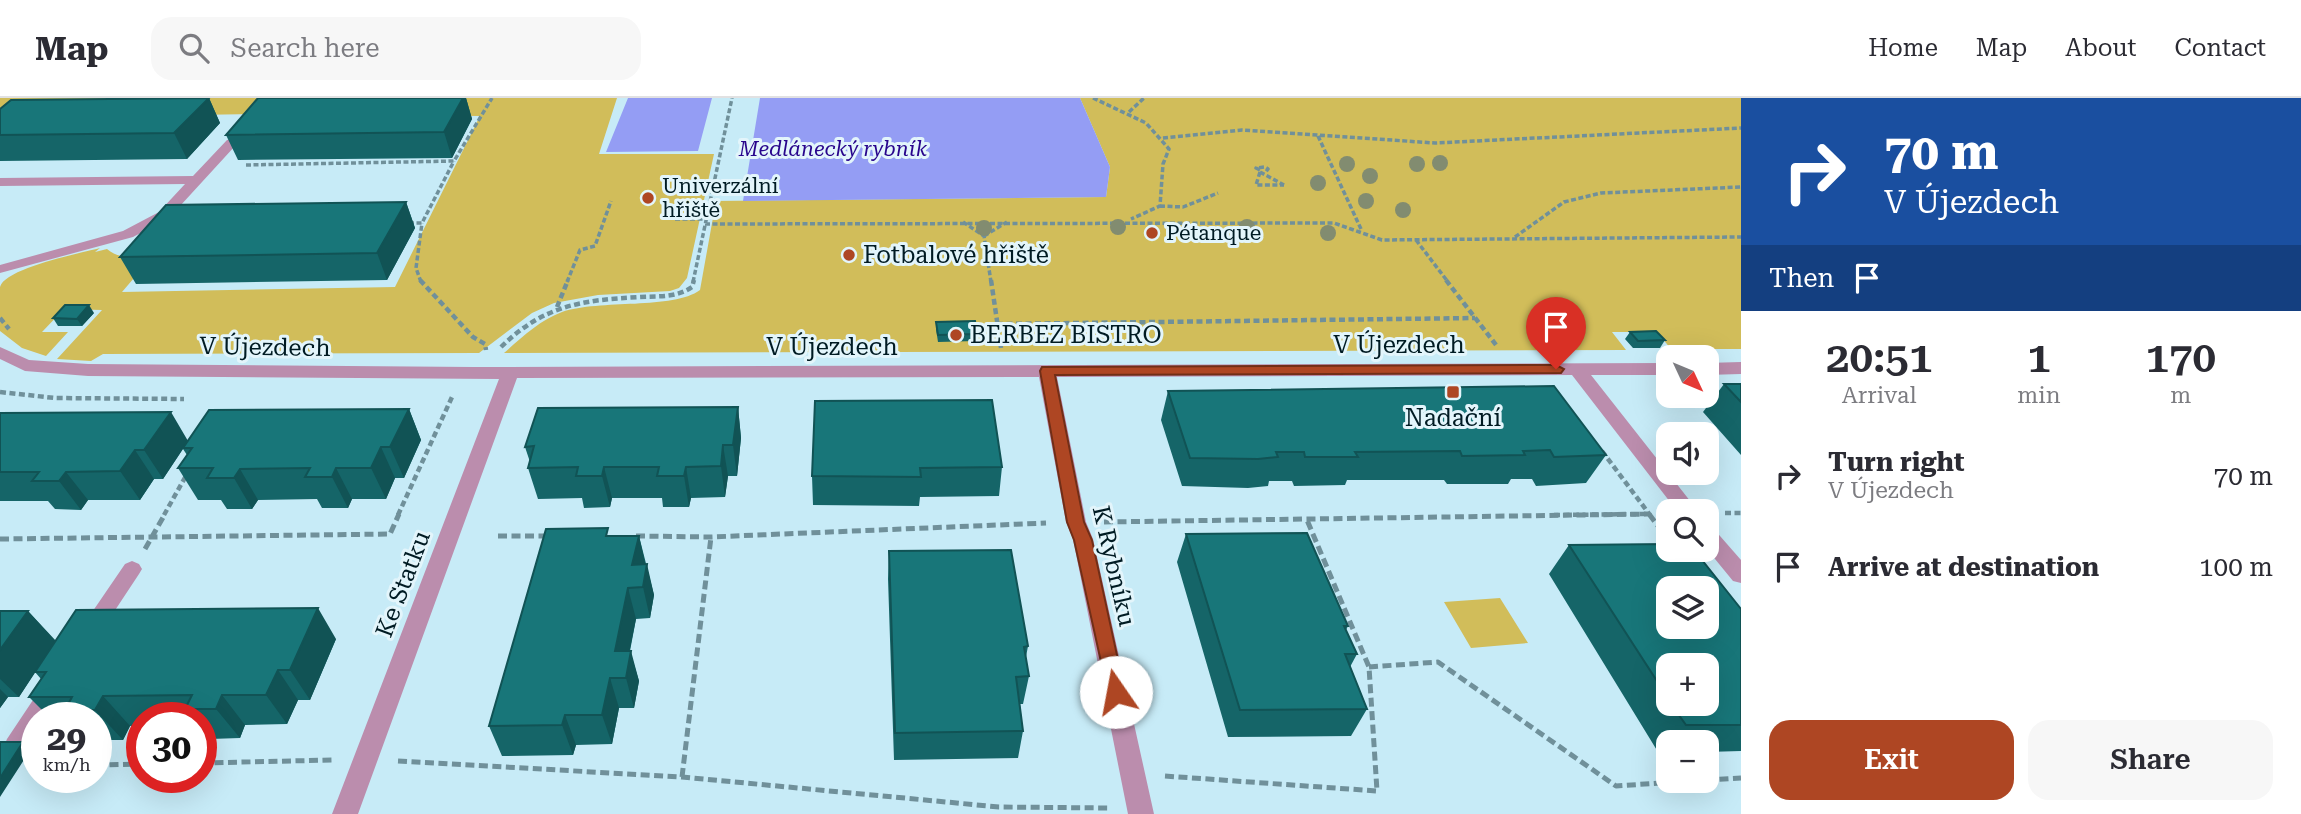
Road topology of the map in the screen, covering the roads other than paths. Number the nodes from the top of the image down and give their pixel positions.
1 (257, 138) edge
2 (196, 180) junction
3 (0, 182) edge
4 (114, 238) junction
5 (124, 252) edge
6 (0, 269) edge
7 (0, 352) edge
8 (1577, 369) junction
9 (1656, 369) edge
10 (1719, 369) edge
11 (1741, 369) edge
12 (1047, 371) junction
13 (500, 373) junction
14 (1679, 499) edge
15 (1719, 549) edge
16 (132, 569) road end
17 (1741, 575) edge
18 (81, 645) edge
19 (66, 668) edge
20 (15, 746) edge
21 (1141, 811) edge
22 (345, 814) edge

1 - 2 lane
2 - 3 lane
2 - 4 lane
4 - 5 lane
4 - 6 lane
7 - 13 street, V Újezdech
8 - 9 street, V Újezdech
8 - 12 street, V Újezdech
8 - 14 street
10 - 11 street
12 - 13 street, V Újezdech
12 - 21 street, K Rybníku
13 - 22 street, Ke Statku
15 - 17 street
16 - 18 lane
19 - 20 lane

